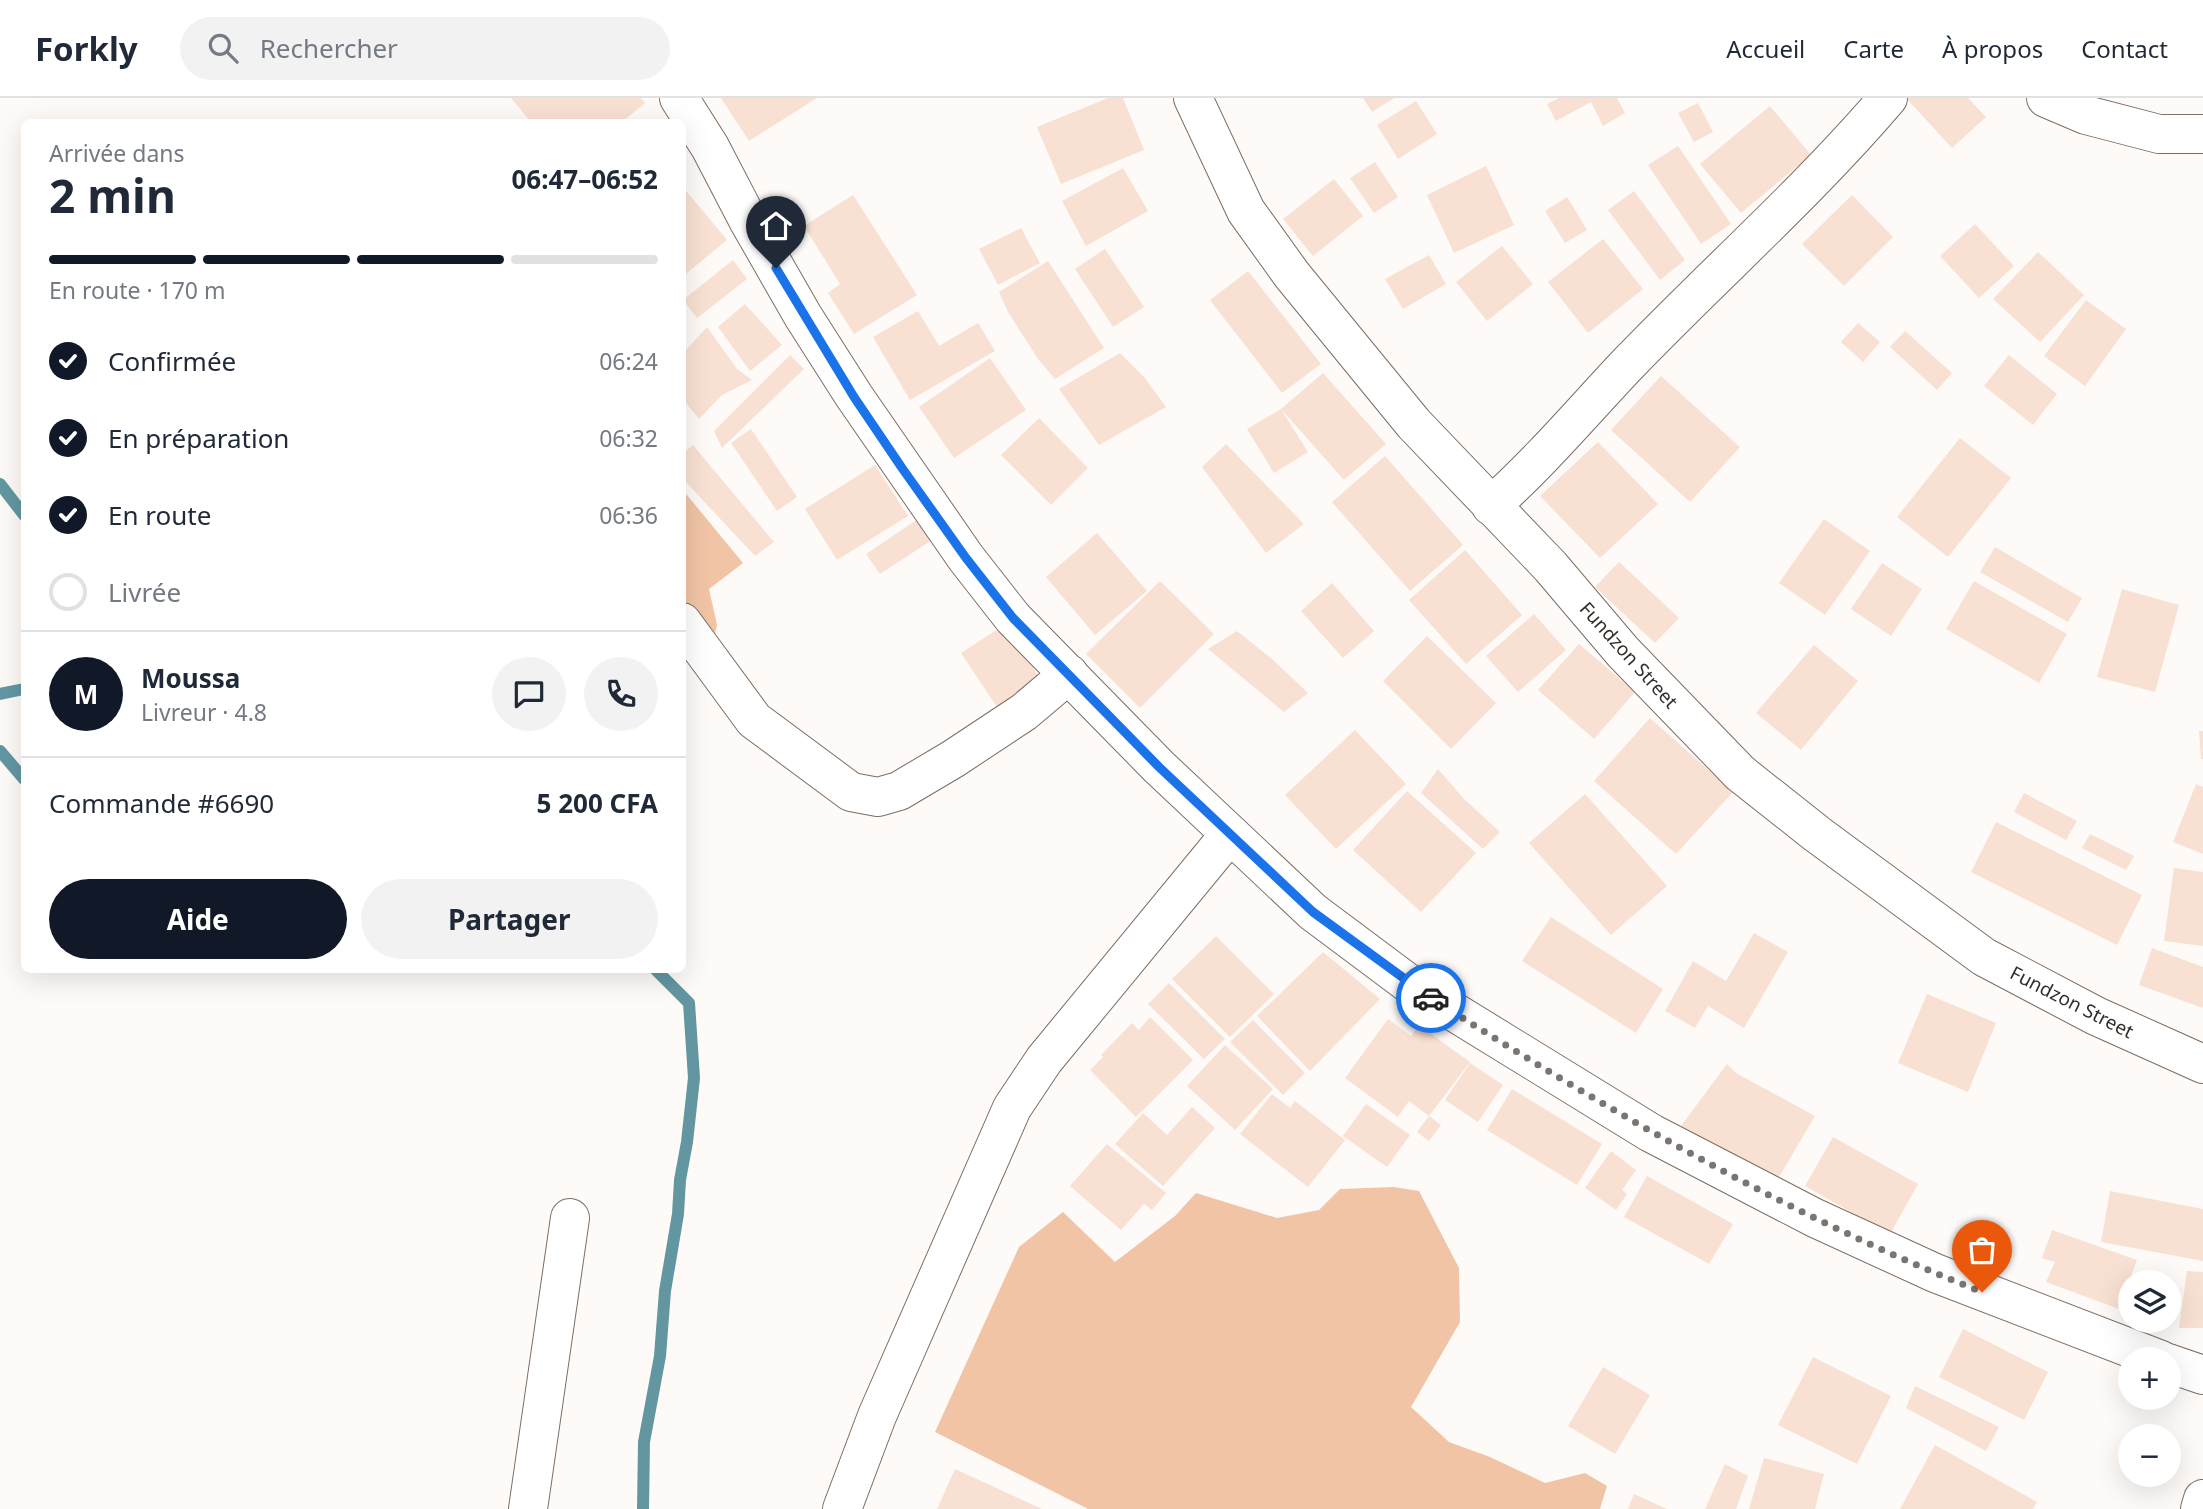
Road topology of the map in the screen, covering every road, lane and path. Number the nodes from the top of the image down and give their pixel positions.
1 (679, 98) edge
2 (1193, 98) edge
3 (1888, 98) edge
4 (2046, 98) edge
5 (2203, 134) edge
6 (1491, 506) junction
7 (686, 627) edge
8 (1069, 674) junction
9 (1230, 834) junction
10 (2203, 1063) edge
11 (570, 1218) dead end
12 (2127, 1347) edge
13 (2181, 1367) edge
14 (2203, 1375) edge
15 (2203, 1499) edge
16 (528, 1509) edge
17 (842, 1509) edge
18 (2200, 1509) edge

1 - 8 street
2 - 6 street, Fundzon Street
3 - 6 street
4 - 5 street
6 - 10 street, Fundzon Street
7 - 8 street
8 - 9 street
9 - 12 street
9 - 17 street
11 - 16 street
13 - 14 street
15 - 18 street

